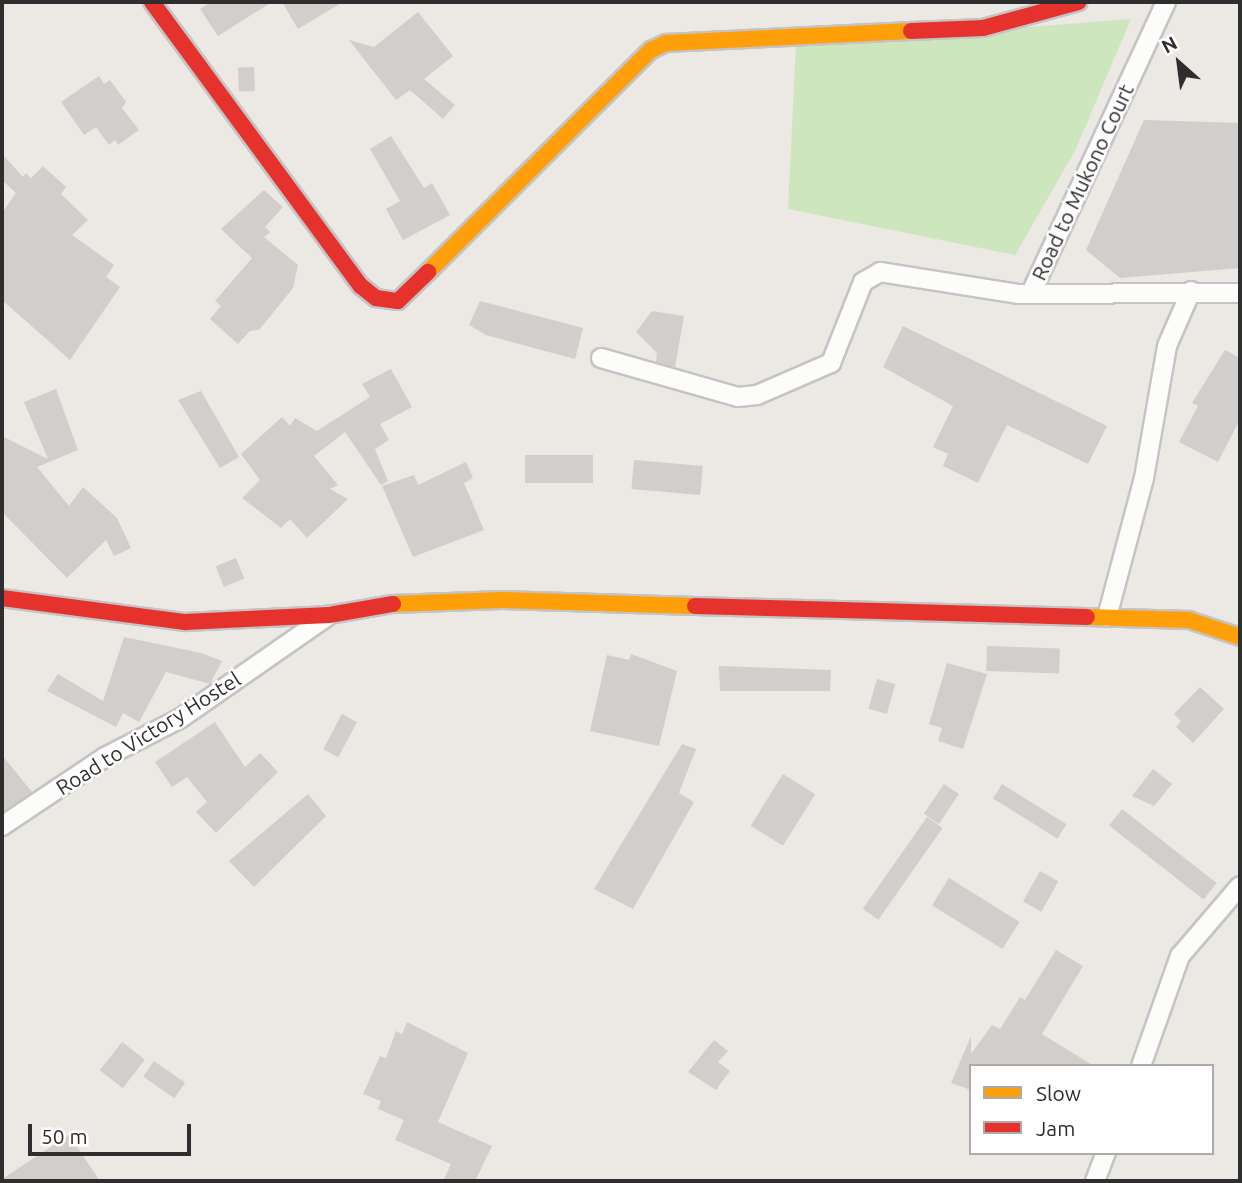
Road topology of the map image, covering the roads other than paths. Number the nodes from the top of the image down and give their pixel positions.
1 (152, 2) edge
2 (1079, 2) edge
3 (1166, 2) edge
4 (1191, 291) junction
5 (1031, 293) junction
6 (1240, 293) edge
7 (601, 358) dead end
8 (2, 598) edge
9 (329, 615) junction
10 (1107, 618) junction
11 (1240, 637) edge
12 (2, 826) edge
13 (1240, 886) edge
14 (1142, 1064) edge
15 (1105, 1155) edge
16 (1095, 1181) edge

1 - 2 street
3 - 5 street, Road to Mukono Court
4 - 5 street, Road to Mukono Court
4 - 6 street, Road to Mukono Court
4 - 10 street
5 - 7 street
8 - 9 street
9 - 10 street
9 - 12 street, Road to Victory Hostel
10 - 11 street
13 - 14 street
15 - 16 street

